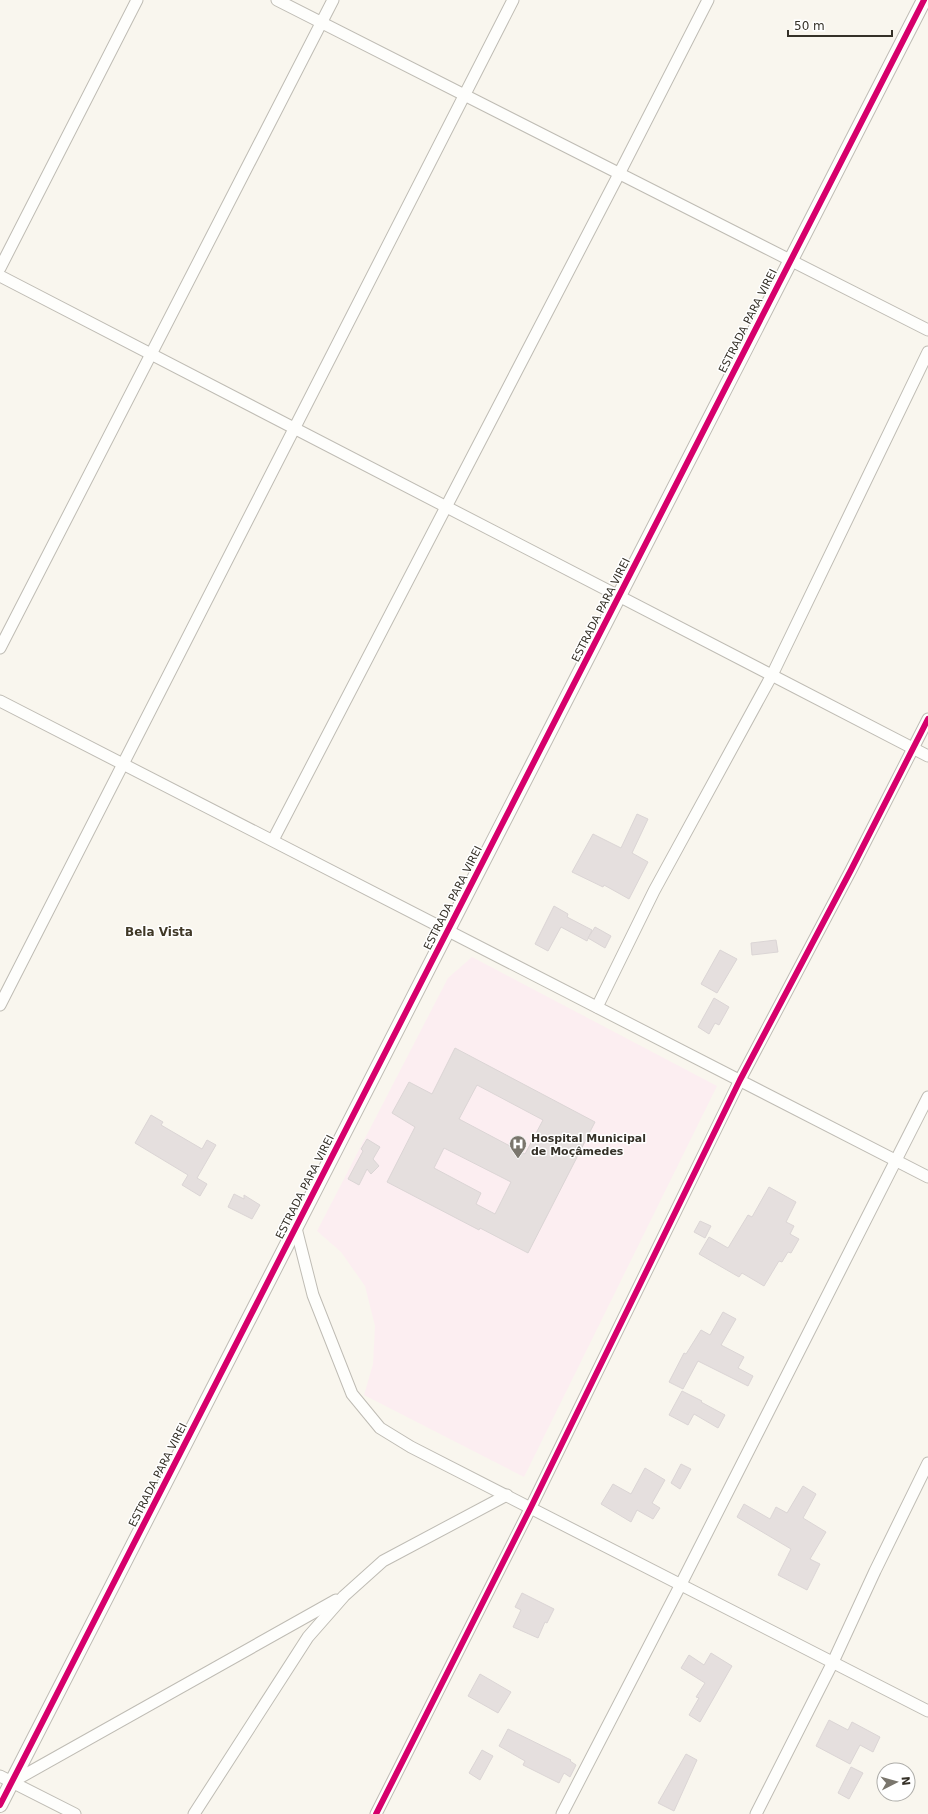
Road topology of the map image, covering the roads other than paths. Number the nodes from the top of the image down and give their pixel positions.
1 (137, 0) edge
2 (276, 0) edge
3 (333, 0) edge
4 (513, 0) edge
5 (708, 0) edge
6 (924, 0) edge
7 (321, 23) junction
8 (464, 95) junction
9 (619, 174) junction
10 (790, 261) junction
11 (0, 268) edge
12 (0, 276) edge
13 (928, 330) edge
14 (928, 352) edge
15 (151, 354) junction
16 (294, 428) junction
17 (446, 507) junction
18 (619, 596) junction
19 (0, 648) edge
20 (772, 675) junction
21 (0, 701) edge
22 (928, 719) edge
23 (913, 748) junction
24 (928, 756) edge
25 (123, 764) junction
26 (273, 840) junction
27 (448, 930) junction
28 (0, 1005) edge
29 (597, 1007) junction
30 (740, 1080) junction
31 (928, 1097) edge
32 (896, 1161) junction
33 (928, 1177) edge
34 (296, 1228) junction
35 (928, 1463) edge
36 (507, 1495) junction
37 (530, 1507) junction
38 (681, 1584) junction
39 (344, 1596) junction
40 (832, 1662) junction
41 (928, 1711) edge
42 (6, 1779) edge
43 (0, 1805) edge
44 (75, 1814) edge
45 (194, 1814) edge
46 (376, 1814) edge
47 (562, 1814) edge
48 (756, 1814) edge

1 - 11 street
2 - 7 street
3 - 7 street
4 - 8 street
5 - 9 street
6 - 10 street, ESTRADA PARA VIREI
7 - 8 street
7 - 15 street
8 - 9 street
8 - 16 street
9 - 10 street
9 - 17 street
10 - 13 street
10 - 18 street, ESTRADA PARA VIREI
12 - 15 street
14 - 20 street
15 - 16 street
15 - 19 street
16 - 17 street
16 - 25 street
17 - 18 street
17 - 26 street
18 - 20 street
18 - 27 street, ESTRADA PARA VIREI
20 - 23 street
20 - 29 street
21 - 25 street
22 - 23 street
23 - 24 street
23 - 30 street
25 - 26 street
25 - 28 street
26 - 27 street
27 - 29 street
27 - 34 street, ESTRADA PARA VIREI
29 - 30 street
30 - 32 street
30 - 37 street
31 - 32 street
32 - 33 street
32 - 38 street
34 - 36 street
34 - 42 street, ESTRADA PARA VIREI
35 - 40 street
36 - 37 street
36 - 39 street
37 - 38 street
37 - 46 street
38 - 40 street
38 - 47 street
39 - 42 street
39 - 45 street
40 - 41 street
40 - 48 street
42 - 43 street, ESTRADA PARA VIREI
42 - 44 street

